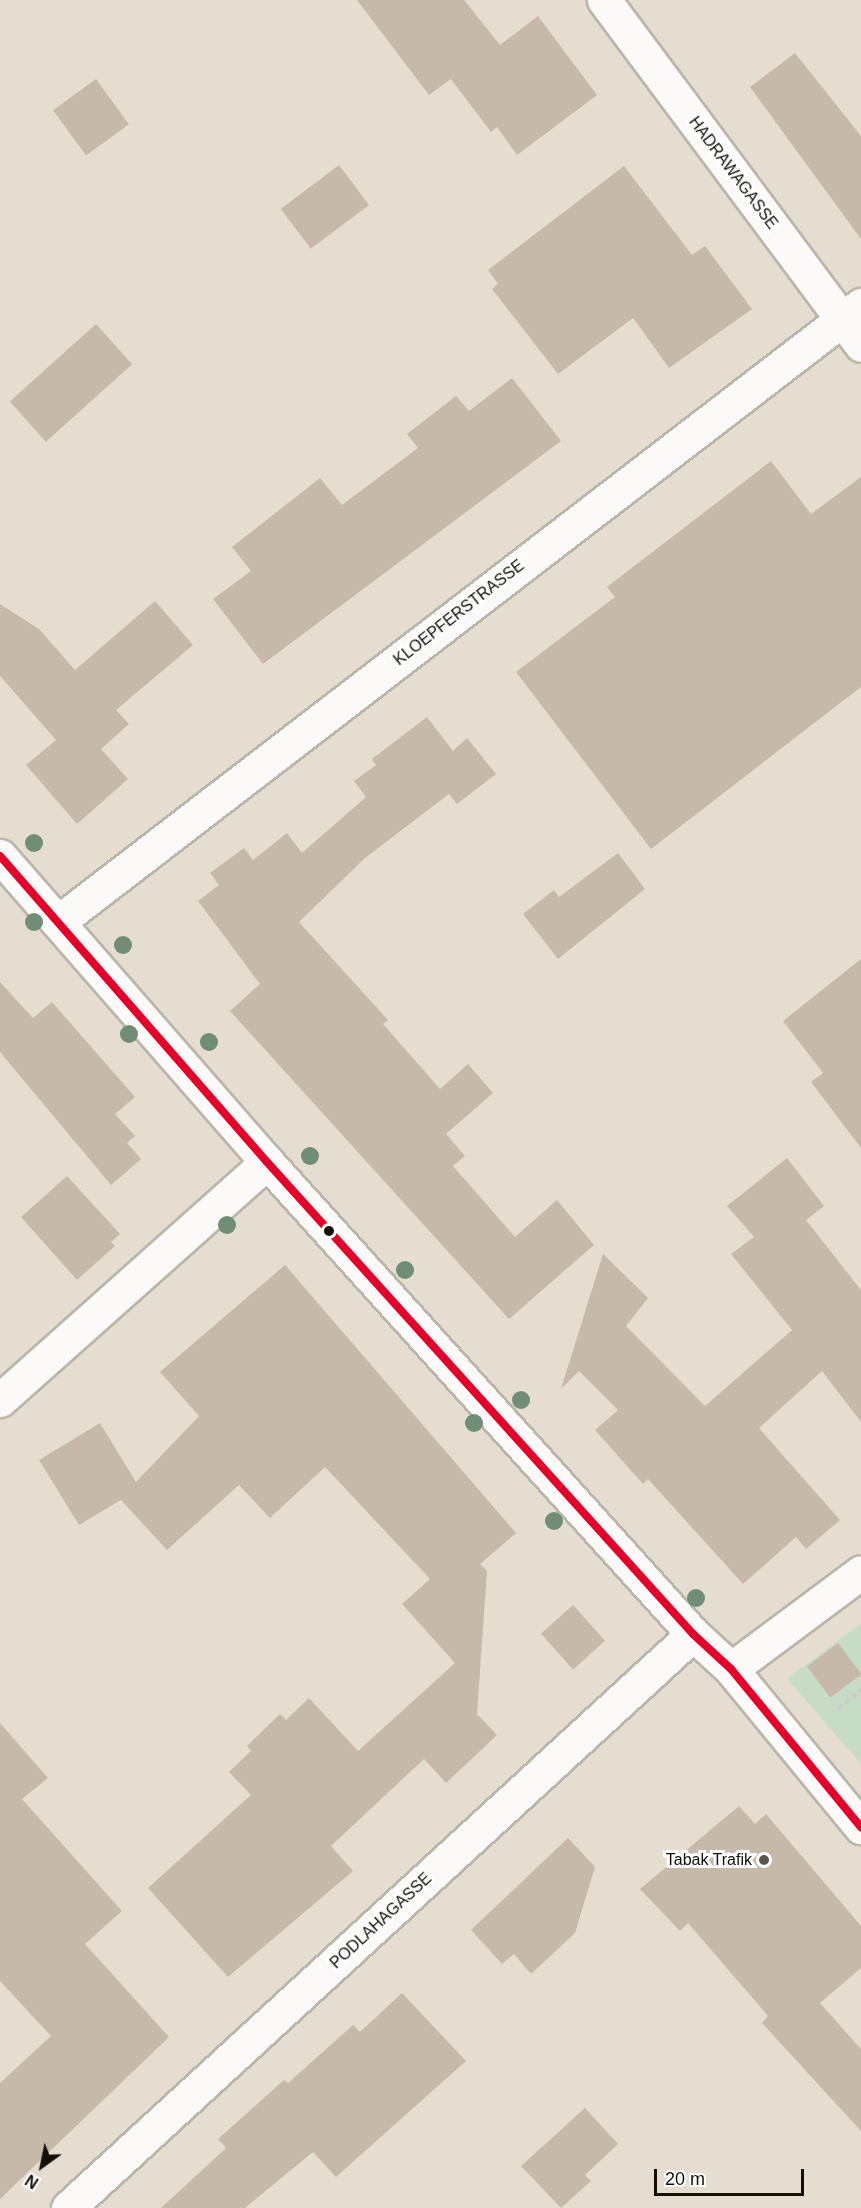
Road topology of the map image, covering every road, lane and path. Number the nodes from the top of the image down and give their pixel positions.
1 (604, 0) edge
2 (851, 312) edge
3 (861, 345) edge
4 (0, 856) edge
5 (58, 922) junction
6 (267, 1162) junction
7 (0, 1400) edge
8 (861, 1572) edge
9 (693, 1634) junction
10 (731, 1669) junction
11 (861, 1690) edge
12 (838, 1709) dead end
13 (861, 1827) edge
14 (68, 2208) edge

1 - 2 street, HADRAWAGASSE
2 - 3 street, HADRAWAGASSE
2 - 5 street, KLOEPFERSTRASSE
4 - 5 street
5 - 6 street
6 - 7 street
6 - 9 street
8 - 10 street
9 - 10 street
9 - 14 street, PODLAHAGASSE
10 - 13 street
11 - 12 path

